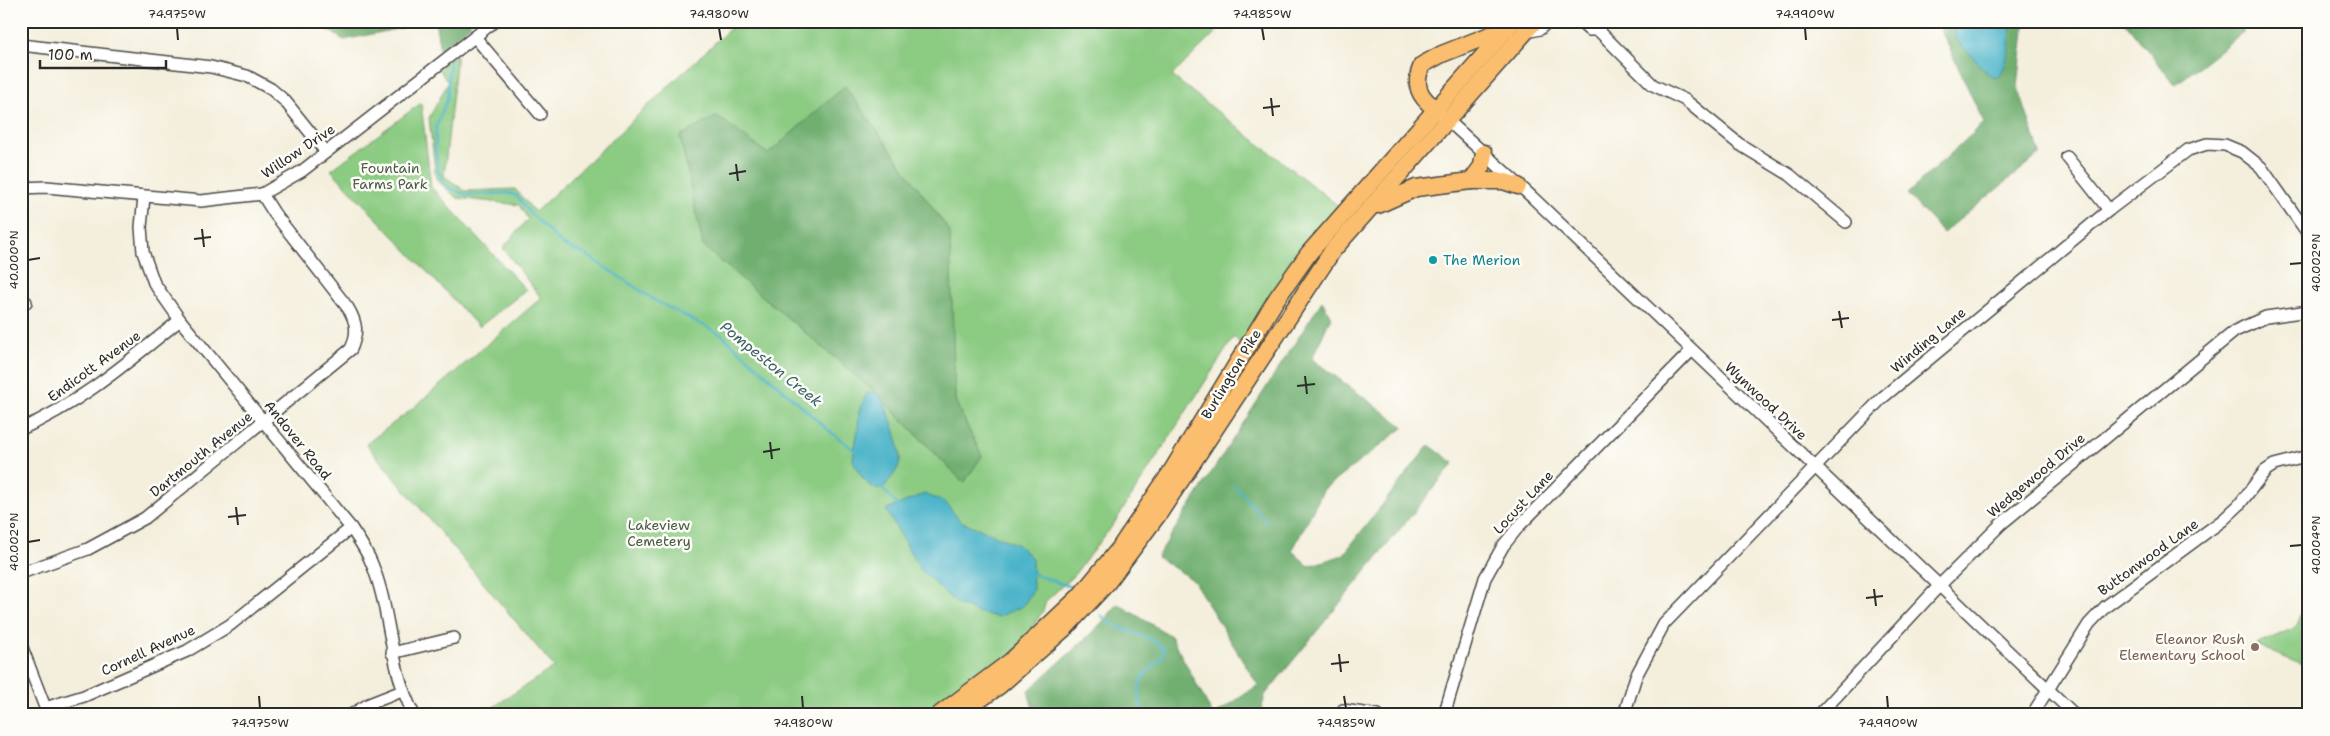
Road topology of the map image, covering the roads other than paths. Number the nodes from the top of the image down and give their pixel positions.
1 (495, 21) edge
2 (1548, 21) edge
3 (1579, 21) edge
4 (1521, 26) edge
5 (1598, 26) edge
6 (475, 36) junction
7 (21, 45) edge
8 (540, 114) dead end
9 (1442, 114) junction
10 (326, 152) junction
11 (1484, 154) junction
12 (2067, 157) dead end
13 (1471, 182) junction
14 (1518, 186) junction
15 (21, 188) edge
16 (262, 194) junction
17 (144, 197) junction
18 (1370, 209) junction
19 (2109, 210) junction
20 (1846, 222) dead end
21 (2309, 235) edge
22 (2309, 311) edge
23 (180, 320) junction
24 (1692, 350) junction
25 (264, 422) junction
26 (21, 429) edge
27 (2309, 456) edge
28 (1814, 467) junction
29 (351, 528) junction
30 (21, 573) edge
31 (1939, 586) junction
32 (454, 638) dead end
33 (21, 645) edge
34 (392, 654) junction
35 (2048, 689) junction
36 (402, 691) junction
37 (1343, 710) dead end
38 (46, 712) edge
39 (351, 715) edge
40 (414, 715) edge
41 (939, 715) edge
42 (959, 715) edge
43 (1378, 715) edge
44 (1444, 715) edge
45 (1624, 715) edge
46 (1819, 715) edge
47 (2032, 715) edge
48 (2075, 715) edge

1 - 6 street, Willow Drive
2 - 4 street
3 - 5 street
4 - 9 highway, Burlington Pike
4 - 9 highway
5 - 20 street
6 - 8 street
6 - 10 street, Willow Drive
7 - 10 street
9 - 11 street, Wynwood Drive
9 - 18 highway, Burlington Pike
9 - 41 highway, Burlington Pike
10 - 16 street, Willow Drive
11 - 13 highway
11 - 14 street, Wynwood Drive
12 - 19 street
13 - 14 highway
13 - 18 highway
14 - 24 street, Wynwood Drive
15 - 17 street, Willow Drive
16 - 17 street, Willow Drive
16 - 25 street, Dartmouth Avenue
17 - 23 street, Andover Road
18 - 42 highway, Burlington Pike
19 - 21 street, Winding Lane
19 - 28 street, Winding Lane
22 - 31 street, Wedgewood Drive
23 - 25 street, Andover Road
23 - 26 street, Endicott Avenue
24 - 28 street, Wynwood Drive
24 - 44 street, Locust Lane
25 - 29 street, Andover Road
25 - 30 street, Dartmouth Avenue
27 - 35 street, Buttonwood Lane
28 - 31 street, Wynwood Drive
28 - 45 street, Winding Lane
29 - 34 street, Andover Road
29 - 38 street, Cornell Avenue
31 - 35 street, Wynwood Drive
31 - 46 street, Wedgewood Drive
32 - 34 street
33 - 38 street
34 - 36 street, Andover Road
35 - 47 street, Buttonwood Lane
35 - 48 street, Wynwood Drive
36 - 39 street
36 - 40 street, Andover Road
37 - 43 street

